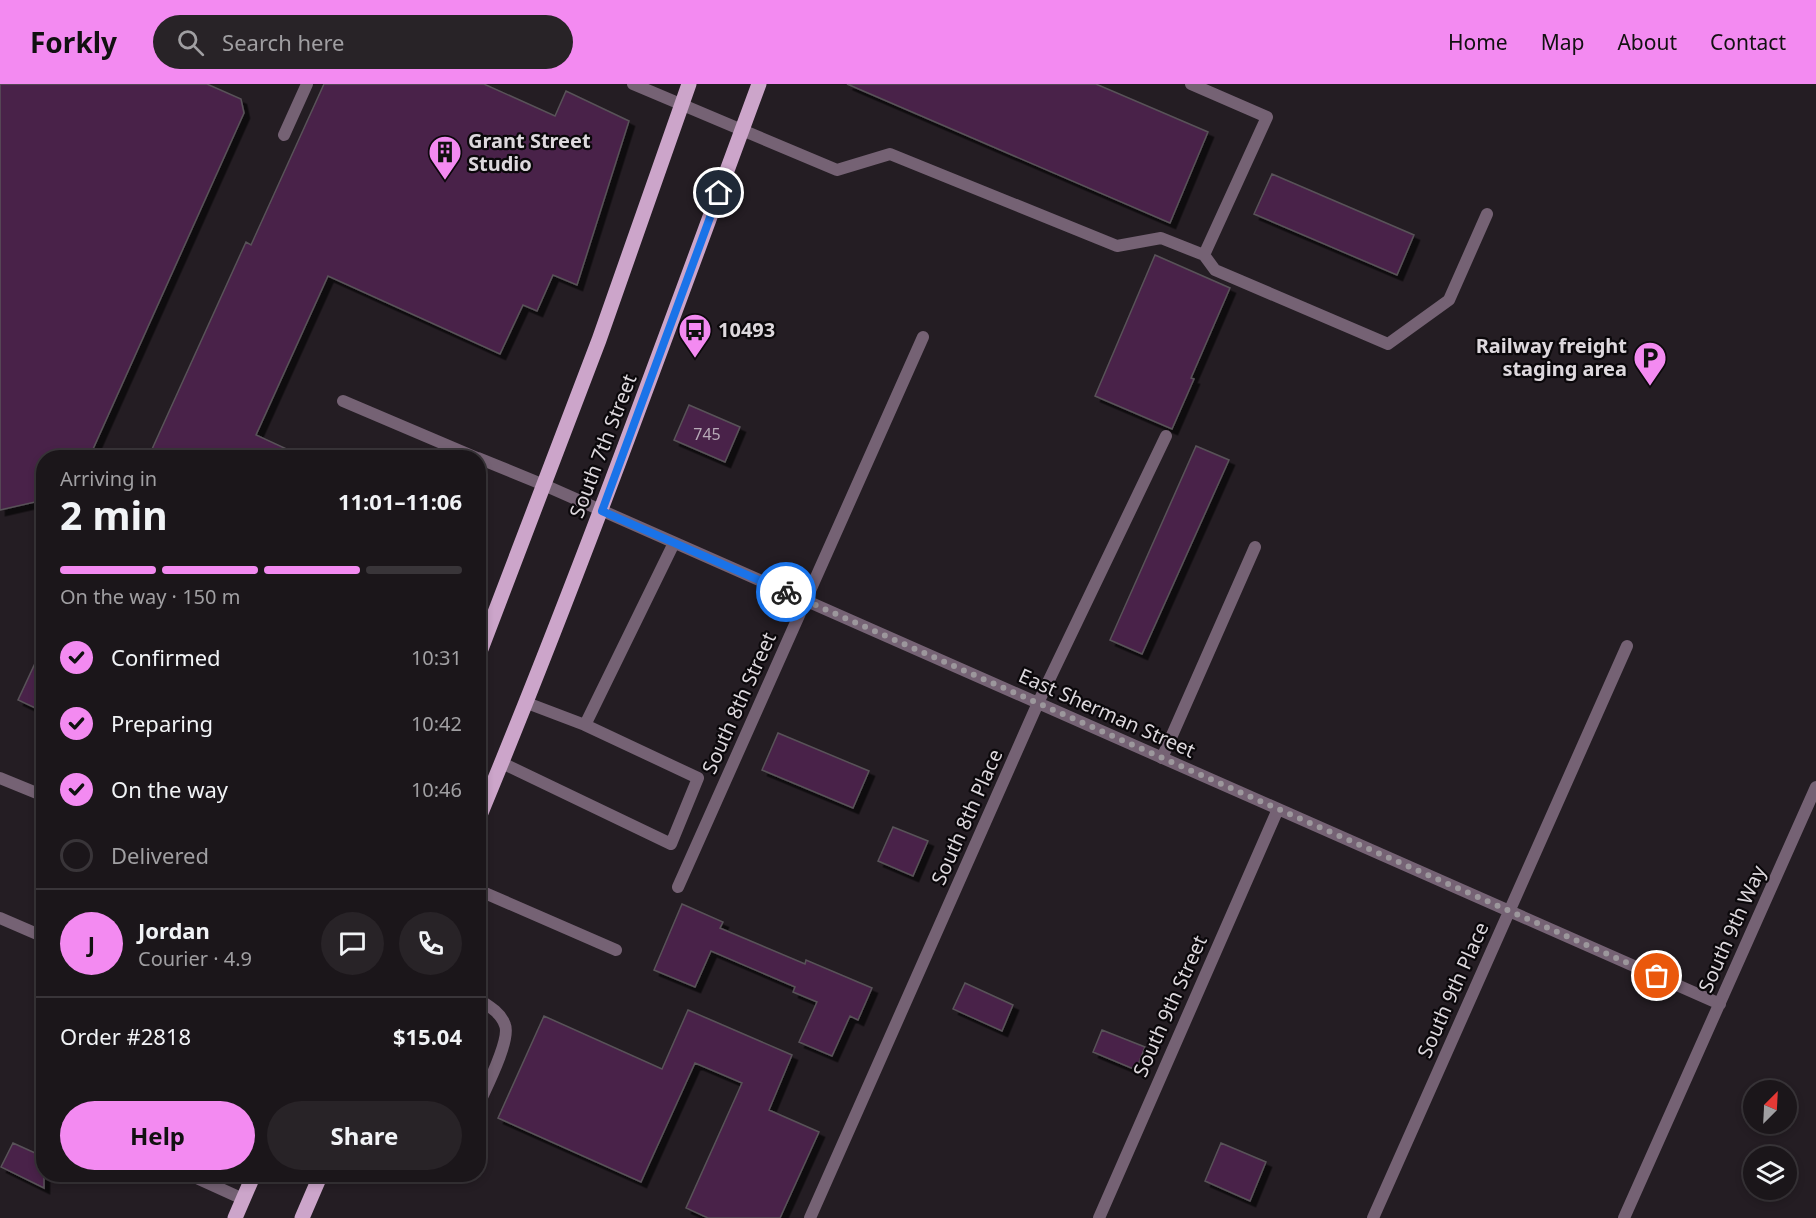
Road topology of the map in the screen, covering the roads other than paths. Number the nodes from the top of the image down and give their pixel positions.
1 (307, 84) edge
2 (633, 84) edge
3 (689, 84) edge
4 (759, 84) edge
5 (1191, 84) edge
6 (682, 105) junction
7 (742, 130) junction
8 (284, 135) dead end
9 (1487, 214) dead end
10 (1204, 255) junction
11 (923, 337) dead end
12 (343, 401) dead end
13 (1166, 436) dead end
14 (451, 450) edge
15 (486, 461) edge
16 (544, 485) junction
17 (602, 511) junction
18 (674, 543) junction
19 (1255, 547) dead end
20 (806, 601) junction
21 (486, 636) edge
22 (1627, 646) dead end
23 (527, 703) junction
24 (1038, 704) junction
25 (585, 725) junction
26 (1162, 758) junction
27 (502, 763) junction
28 (0, 778) edge
29 (1816, 787) edge
30 (36, 793) edge
31 (486, 801) edge
32 (1278, 809) junction
33 (678, 887) dead end
34 (486, 893) edge
35 (1509, 911) junction
36 (0, 918) edge
37 (36, 934) edge
38 (616, 950) dead end
39 (1720, 1004) junction
40 (486, 1005) edge
41 (486, 1088) edge
42 (206, 1182) edge
43 (250, 1182) edge
44 (318, 1182) edge
45 (243, 1199) junction
46 (234, 1218) edge
47 (302, 1218) edge
48 (810, 1218) edge
49 (1099, 1218) edge
50 (1372, 1218) edge
51 (1624, 1218) edge

1 - 8 street
2 - 6 street
3 - 6 main road, South 7th Street
4 - 7 main road, South 7th Street
5 - 10 street
6 - 7 street
6 - 16 main road, South 7th Street
7 - 10 street
7 - 17 main road, South 7th Street
9 - 10 street
11 - 20 street, South 8th Street
12 - 14 street, East Sherman Street
13 - 24 street, South 8th Place
15 - 16 street, East Sherman Street
16 - 17 street, East Sherman Street
16 - 21 main road, South 7th Street
17 - 18 street, East Sherman Street
17 - 23 main road, South 7th Street
18 - 20 street, East Sherman Street
18 - 25 street
19 - 26 street
20 - 24 street, East Sherman Street
20 - 33 street, South 8th Street
22 - 35 street, South 9th Place
23 - 25 street
23 - 27 main road, South 7th Street
24 - 26 street, East Sherman Street
24 - 48 street, South 8th Place
25 - 27 street
26 - 32 street, East Sherman Street
27 - 31 main road, South 7th Street
28 - 30 street
29 - 39 street, South 9th Way
32 - 35 street, East Sherman Street
32 - 49 street, South 9th Street
34 - 38 street
35 - 39 street, East Sherman Street
35 - 50 street, South 9th Place
36 - 37 street
39 - 51 street, South 9th Way
40 - 41 street
42 - 45 street
43 - 45 main road
44 - 47 main road
45 - 46 main road

